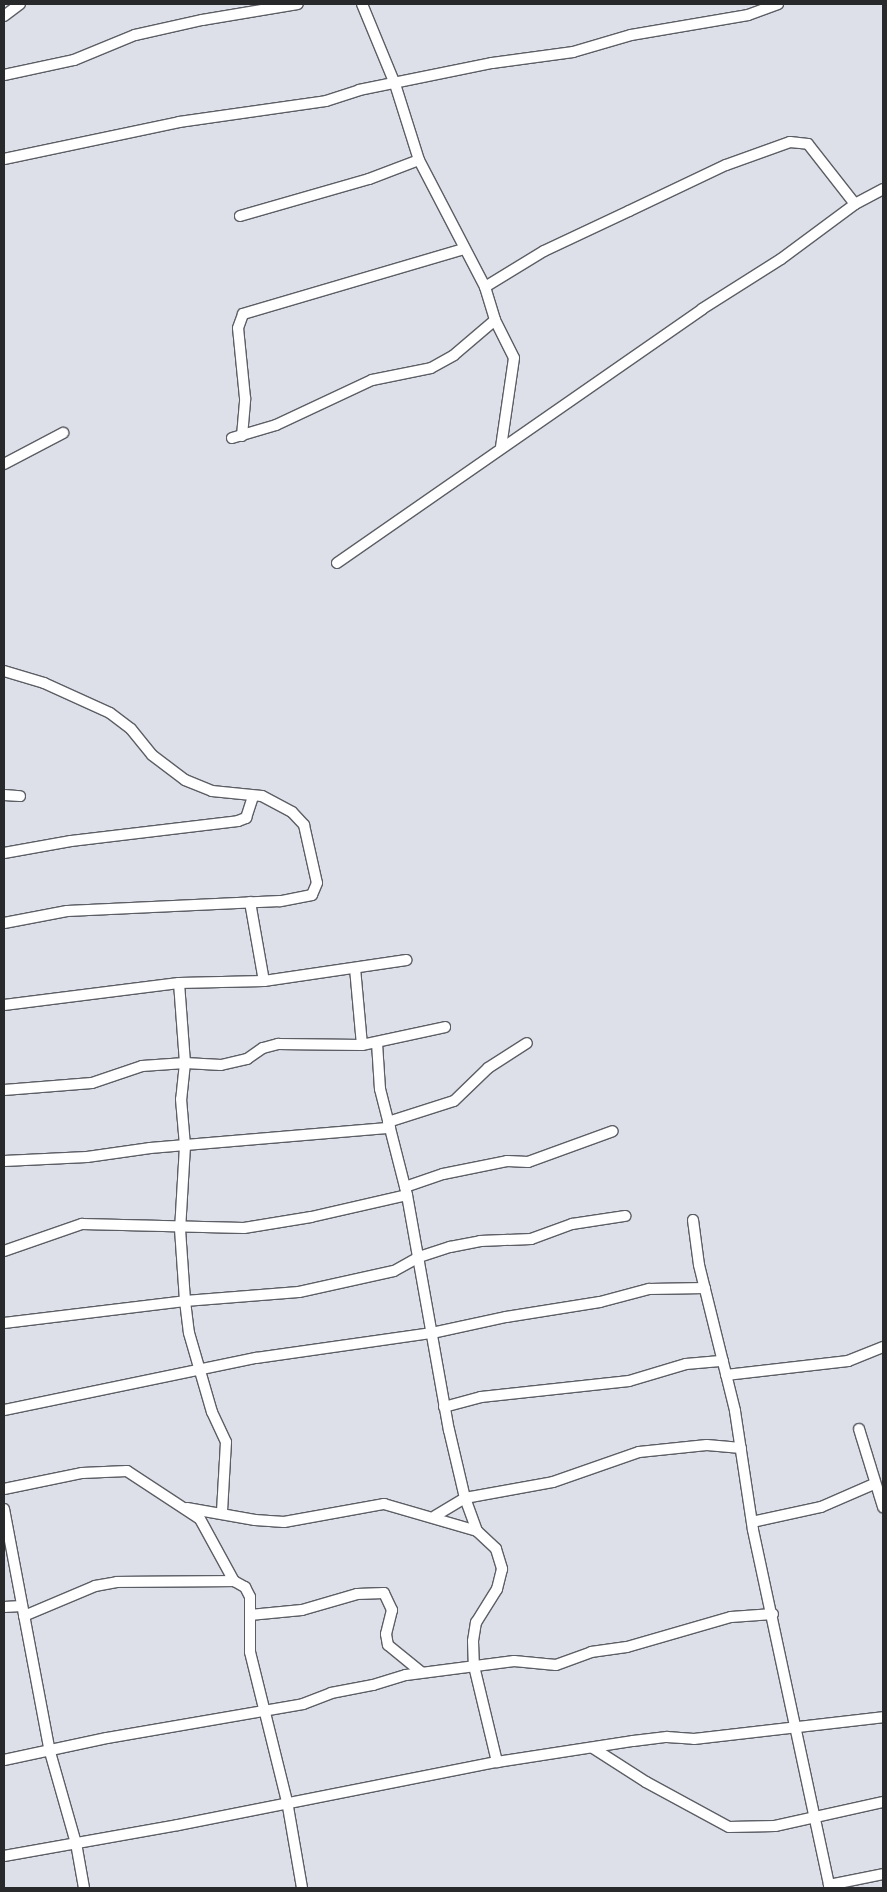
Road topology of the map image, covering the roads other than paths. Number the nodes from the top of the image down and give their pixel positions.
1 (20, 4) edge
2 (298, 4) edge
3 (362, 4) edge
4 (778, 4) edge
5 (4, 16) edge
6 (4, 75) edge
7 (395, 84) junction
8 (4, 160) edge
9 (419, 160) junction
10 (882, 192) edge
11 (855, 204) junction
12 (240, 216) dead end
13 (464, 249) junction
14 (485, 287) junction
15 (495, 320) junction
16 (62, 433) dead end
17 (501, 447) junction
18 (4, 464) edge
19 (337, 563) dead end
20 (4, 672) edge
21 (4, 795) edge
22 (20, 796) dead end
23 (253, 796) junction
24 (4, 853) edge
25 (250, 902) junction
26 (4, 924) edge
27 (406, 960) dead end
28 (355, 968) junction
29 (264, 981) junction
30 (179, 983) junction
31 (4, 1005) edge
32 (445, 1027) dead end
33 (377, 1043) junction
34 (527, 1043) dead end
35 (362, 1045) junction
36 (185, 1063) junction
37 (4, 1090) edge
38 (389, 1125) junction
39 (613, 1131) dead end
40 (185, 1146) junction
41 (4, 1161) edge
42 (406, 1191) junction
43 (625, 1216) dead end
44 (693, 1220) dead end
45 (180, 1229) junction
46 (4, 1251) edge
47 (419, 1257) junction
48 (705, 1288) junction
49 (185, 1300) junction
50 (4, 1323) edge
51 (432, 1334) junction
52 (883, 1347) edge
53 (723, 1361) junction
54 (201, 1368) junction
55 (726, 1375) junction
56 (444, 1407) junction
57 (4, 1410) edge
58 (859, 1429) dead end
59 (742, 1448) junction
60 (874, 1484) junction
61 (4, 1489) edge
62 (465, 1498) junction
63 (188, 1508) junction
64 (883, 1508) edge
65 (222, 1512) junction
66 (4, 1513) edge
67 (435, 1516) junction
68 (752, 1522) junction
69 (477, 1530) junction
70 (234, 1581) junction
71 (4, 1607) edge
72 (23, 1611) junction
73 (773, 1614) junction
74 (250, 1615) junction
75 (474, 1666) junction
76 (421, 1672) junction
77 (263, 1711) junction
78 (883, 1717) edge
79 (795, 1729) junction
80 (593, 1748) junction
81 (50, 1752) junction
82 (4, 1760) edge
83 (497, 1762) junction
84 (287, 1801) junction
85 (883, 1802) edge
86 (814, 1819) junction
87 (76, 1843) junction
88 (4, 1856) edge
89 (883, 1874) edge
90 (830, 1887) edge
91 (84, 1888) edge
92 (302, 1888) edge

1 - 5 street
2 - 6 street
3 - 7 street
4 - 7 street
7 - 8 street
7 - 9 street
9 - 12 street
9 - 13 street
10 - 11 street
11 - 14 street
11 - 17 street
13 - 14 street
13 - 15 street
14 - 15 street
15 - 17 street
16 - 18 street
17 - 19 street
20 - 23 street
21 - 22 street
23 - 24 street
23 - 25 street
25 - 26 street
25 - 29 street
27 - 28 street
28 - 29 street
28 - 35 street
29 - 30 street
30 - 31 street
30 - 36 street
32 - 33 street
33 - 35 street
33 - 38 street
34 - 38 street
35 - 36 street
36 - 37 street
36 - 40 street
38 - 40 street
38 - 42 street
39 - 42 street
40 - 41 street
40 - 45 street
42 - 45 street
42 - 47 street
43 - 47 street
44 - 48 street
45 - 46 street
45 - 49 street
47 - 49 street
47 - 51 street
48 - 51 street
48 - 53 street
49 - 50 street
49 - 54 street
51 - 54 street
51 - 56 street
52 - 55 street
53 - 55 street
53 - 56 street
54 - 57 street
54 - 65 street
55 - 59 street
56 - 62 street
58 - 60 street
59 - 62 street
59 - 68 street
60 - 64 street
60 - 68 street
61 - 63 street
62 - 67 street
62 - 69 street
63 - 65 street
63 - 70 street
65 - 67 street
66 - 72 street
67 - 69 street
68 - 73 street
69 - 75 street
70 - 72 street
70 - 74 street
71 - 72 street
72 - 81 street
73 - 75 street
73 - 79 street
74 - 76 street
74 - 77 street
75 - 76 street
75 - 83 street
76 - 77 street
77 - 81 street
77 - 84 street
78 - 79 street
79 - 80 street
79 - 86 street
80 - 83 street
80 - 86 street
81 - 82 street
81 - 87 street
83 - 84 street
84 - 87 street
84 - 92 street
85 - 86 street
86 - 90 street
87 - 88 street
87 - 91 street
89 - 90 street

